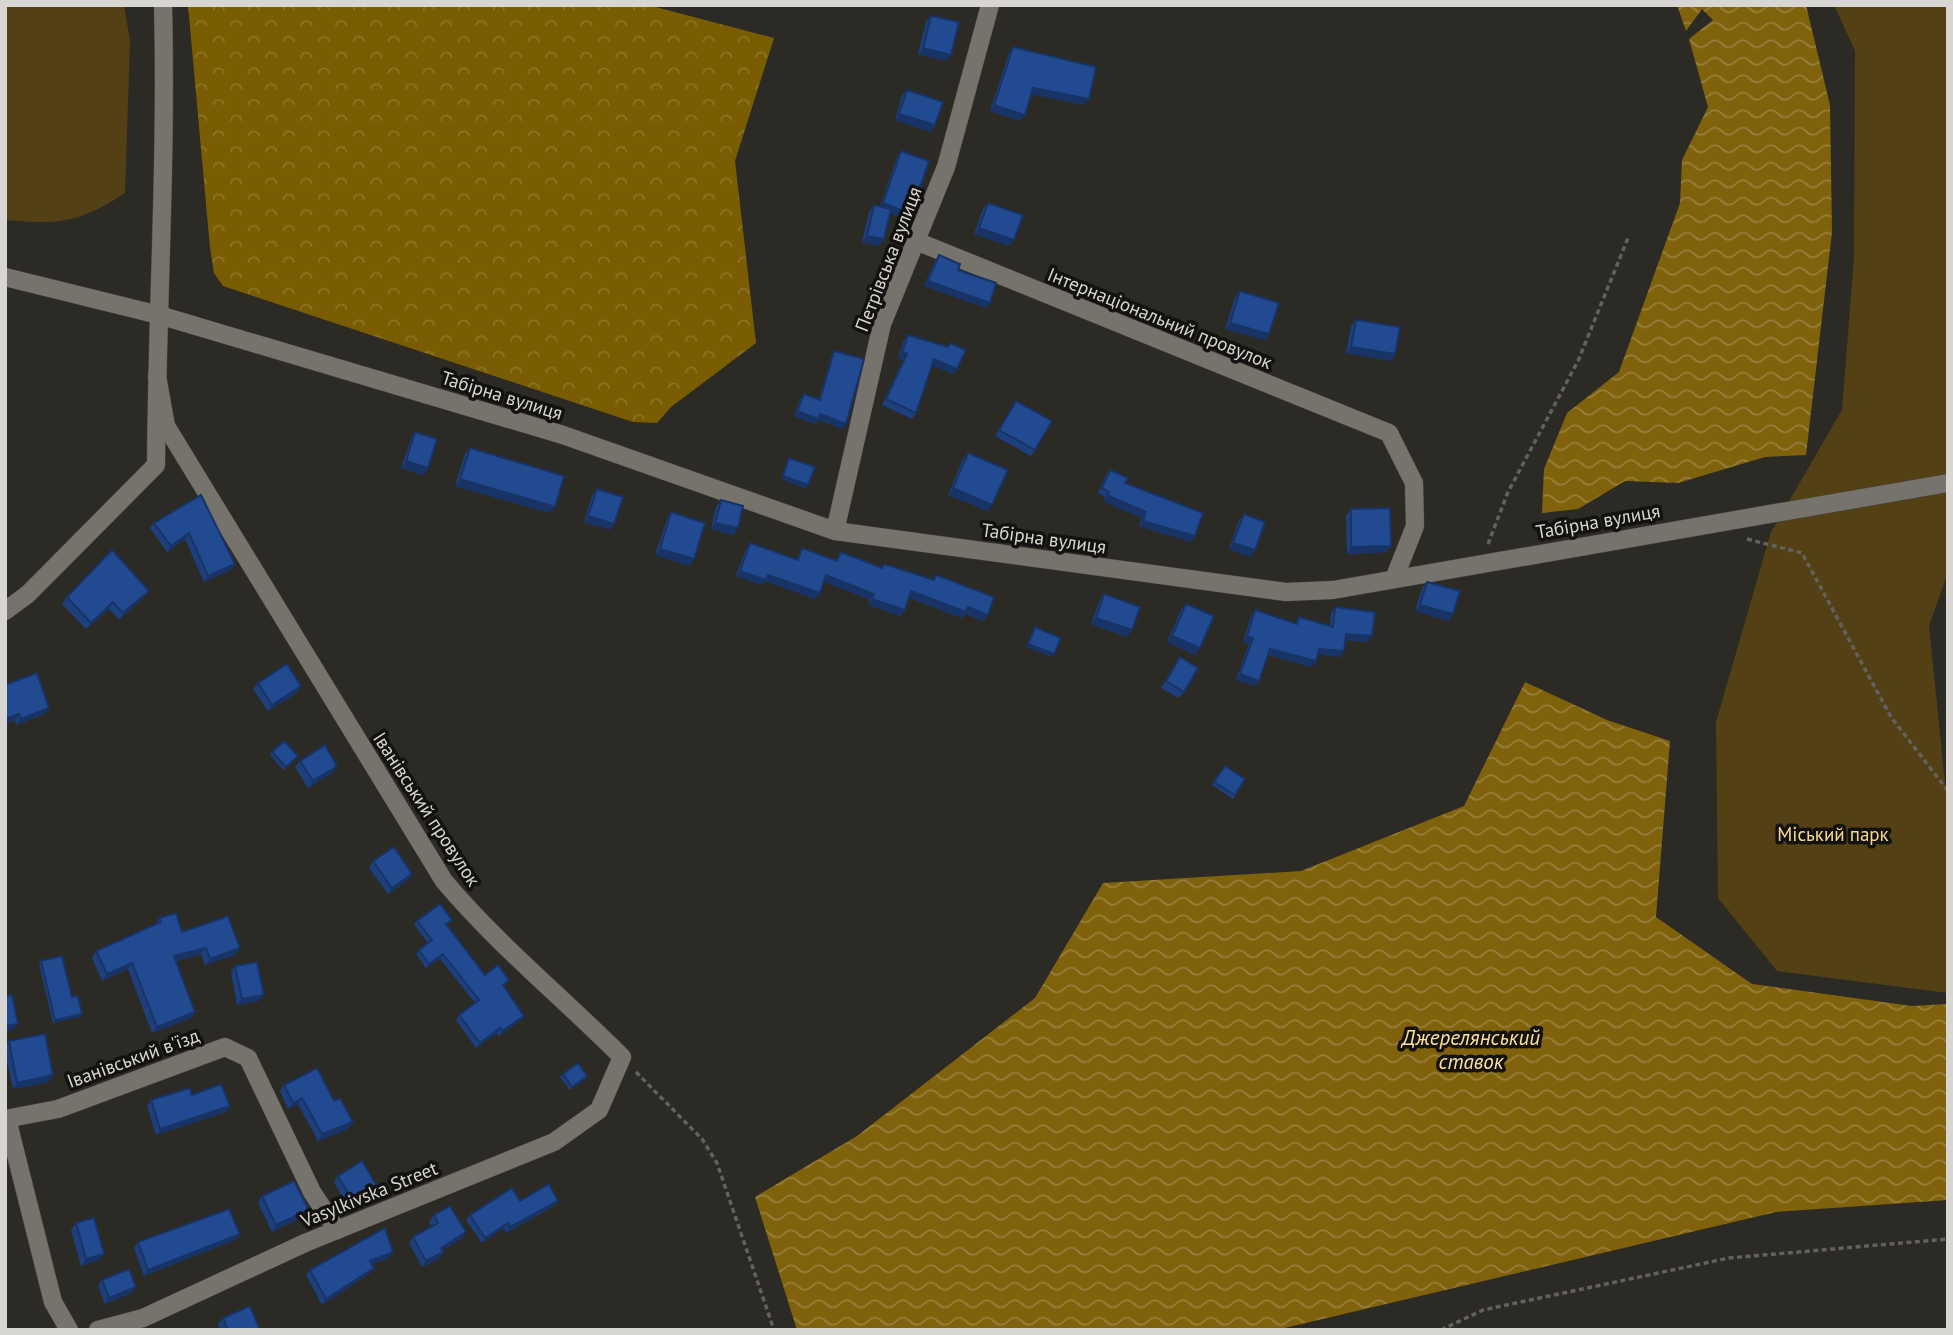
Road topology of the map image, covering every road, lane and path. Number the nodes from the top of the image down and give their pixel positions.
1 (163, 5) edge
2 (990, 5) edge
3 (1628, 238) dead end
4 (916, 242) junction
5 (5, 277) edge
6 (159, 315) junction
7 (156, 376) junction
8 (1948, 483) edge
9 (835, 531) junction
10 (1735, 536) dead end
11 (1481, 563) junction
12 (1394, 579) junction
13 (5, 611) edge
14 (1948, 791) edge
15 (622, 1057) junction
16 (6, 1119) edge
17 (337, 1230) junction
18 (1948, 1238) edge
19 (69, 1330) edge
20 (98, 1330) edge
21 (774, 1330) edge
22 (1441, 1330) edge

1 - 6 street
2 - 4 street, Петрівська вулиця
3 - 11 path
4 - 9 street, Петрівська вулиця
4 - 12 street, Інтернаціональний провулок
5 - 6 street, Табірна вулиця
6 - 7 street
6 - 9 street, Табірна вулиця
7 - 13 street
7 - 15 street, Іванівський провулок
8 - 11 street, Табірна вулиця
9 - 12 street, Табірна вулиця
10 - 14 path
11 - 12 street, Табірна вулиця
15 - 17 street, Vasylkivska Street
15 - 21 path
16 - 17 street, Іванівський в'їзд
16 - 19 street
17 - 20 street, Vasylkivska Street
18 - 22 path

